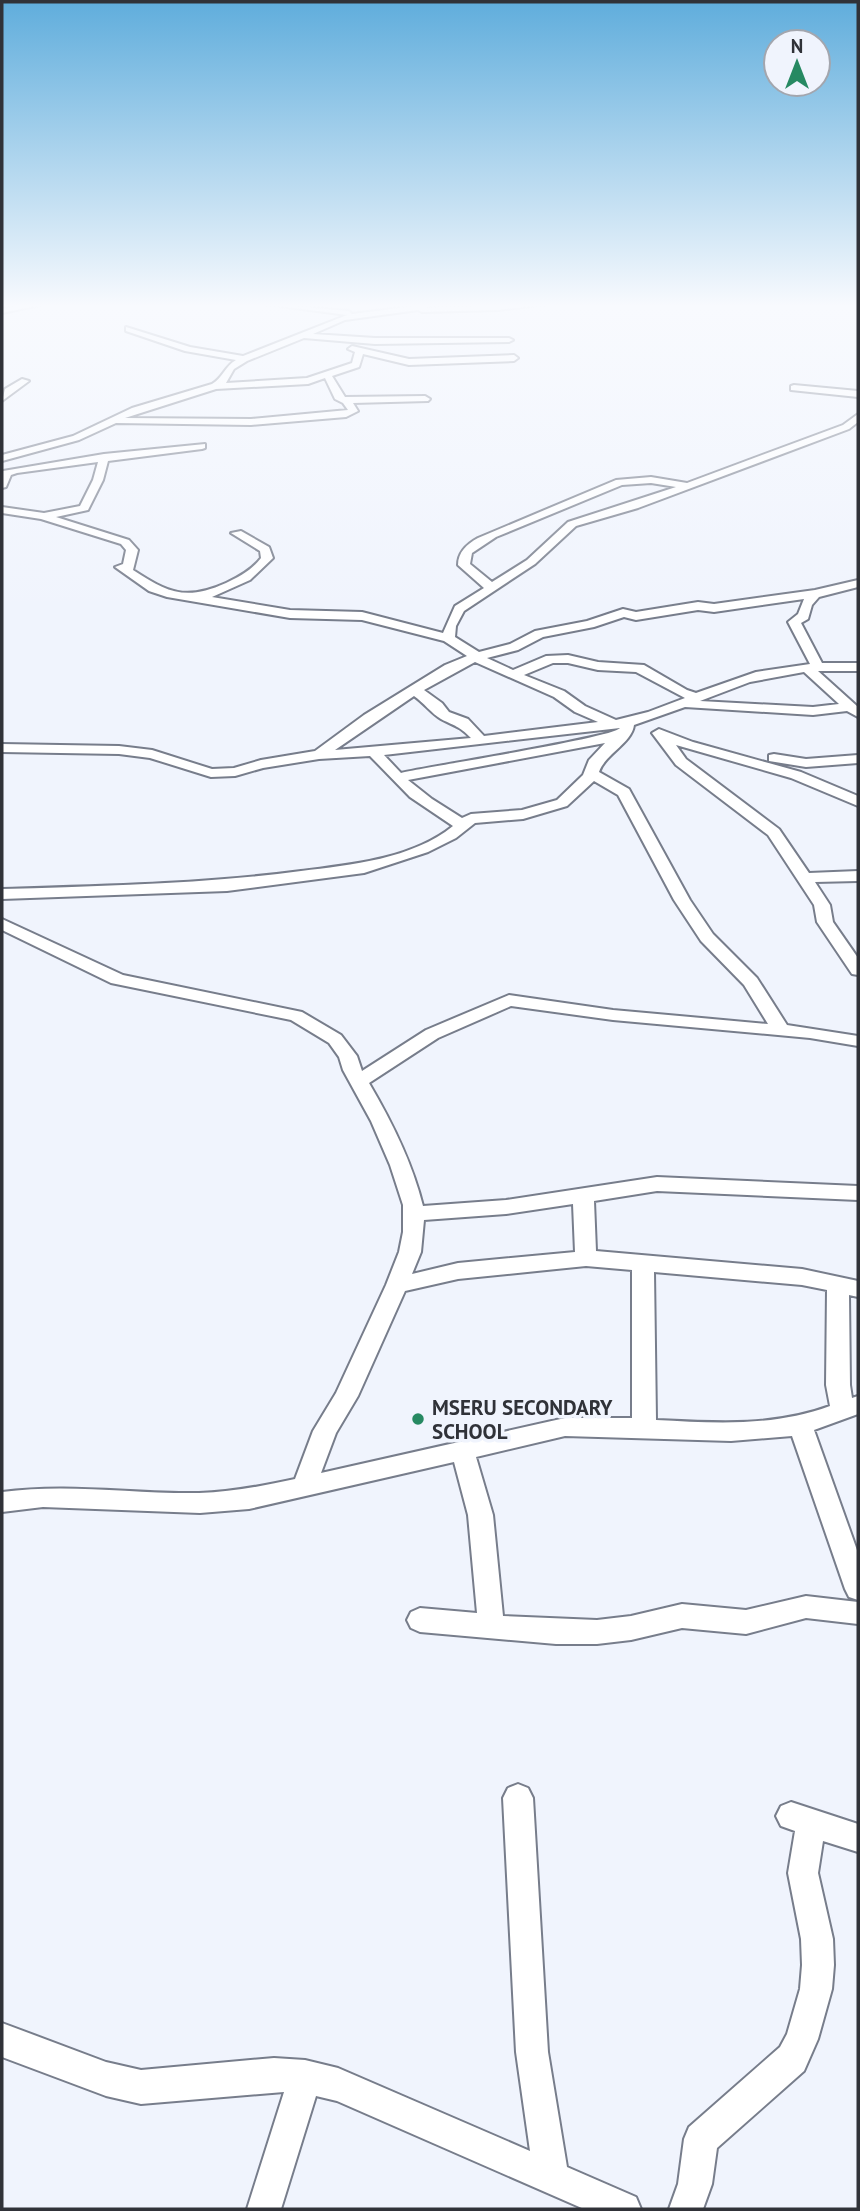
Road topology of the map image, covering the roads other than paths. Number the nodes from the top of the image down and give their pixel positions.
1 (149, 406) edge
2 (350, 406) edge
3 (858, 417) edge
4 (111, 421) junction
5 (202, 446) dead end
6 (104, 457) junction
7 (2, 458) edge
8 (2, 485) edge
9 (689, 486) junction
10 (2, 510) edge
11 (43, 516) junction
12 (237, 533) dead end
13 (858, 583) edge
14 (843, 587) junction
15 (491, 588) junction
16 (858, 593) edge
17 (814, 594) junction
18 (200, 598) junction
19 (449, 638) junction
20 (475, 657) junction
21 (812, 667) junction
22 (858, 667) edge
23 (513, 675) junction
24 (415, 690) junction
25 (698, 697) junction
26 (684, 703) junction
27 (855, 711) edge
28 (626, 726) junction
29 (659, 733) junction
30 (480, 740) junction
31 (2, 748) edge
32 (711, 751) junction
33 (374, 752) junction
34 (319, 755) junction
35 (858, 760) edge
36 (593, 774) junction
37 (399, 778) junction
38 (858, 802) edge
39 (463, 825) junction
40 (858, 876) edge
41 (804, 878) junction
42 (2, 894) edge
43 (2, 924) edge
44 (858, 970) edge
45 (780, 1030) junction
46 (858, 1041) edge
47 (358, 1082) junction
48 (858, 1193) edge
49 (583, 1194) junction
50 (413, 1214) junction
51 (586, 1258) junction
52 (643, 1262) junction
53 (397, 1285) junction
54 (848, 1286) edge
55 (850, 1407) edge
56 (800, 1425) junction
57 (643, 1427) junction
58 (461, 1450) junction
59 (303, 1486) junction
60 (2, 1502) edge
61 (852, 1562) edge
62 (858, 1589) edge
63 (858, 1614) edge
64 (419, 1620) dead end
65 (491, 1626) junction
66 (518, 1798) dead end
67 (801, 1819) joint
68 (858, 1838) edge
69 (2, 2039) edge
70 (306, 2077) junction
71 (551, 2177) junction
72 (264, 2209) edge
73 (624, 2209) edge
74 (686, 2209) edge

1 - 4 street
2 - 4 street
3 - 9 street
4 - 7 street
5 - 6 street
6 - 8 street
6 - 11 street
9 - 15 street
9 - 15 street
10 - 11 street
11 - 18 street
12 - 18 street
13 - 14 street
14 - 16 street
14 - 17 street
15 - 19 street
17 - 20 street
17 - 21 street
18 - 19 street
19 - 20 street
20 - 23 street
20 - 24 street
21 - 22 street
21 - 25 street
21 - 27 street
23 - 25 street
23 - 28 street
24 - 30 street
24 - 34 street
25 - 26 street
26 - 27 street
26 - 28 street
28 - 29 street
28 - 30 street
28 - 36 street
28 - 37 street
29 - 32 street
29 - 41 street
30 - 33 street
31 - 34 street
32 - 35 street
32 - 38 street
33 - 34 street
33 - 37 street
36 - 39 street
36 - 45 street
37 - 39 street
39 - 42 street
40 - 41 street
41 - 44 street
43 - 47 street
45 - 46 street
45 - 47 street
47 - 50 street
48 - 49 street
49 - 50 street
49 - 51 street
50 - 53 street
51 - 52 street
51 - 53 street
52 - 54 street
52 - 57 street
53 - 59 street
54 - 55 street
55 - 56 street
56 - 57 street
56 - 61 street
57 - 58 street
58 - 59 street
58 - 65 street
59 - 60 street
61 - 62 street
63 - 65 street
64 - 65 street
66 - 71 street
67 - 68 street
67 - 74 street
69 - 70 street
70 - 71 street
70 - 72 street
71 - 73 street

